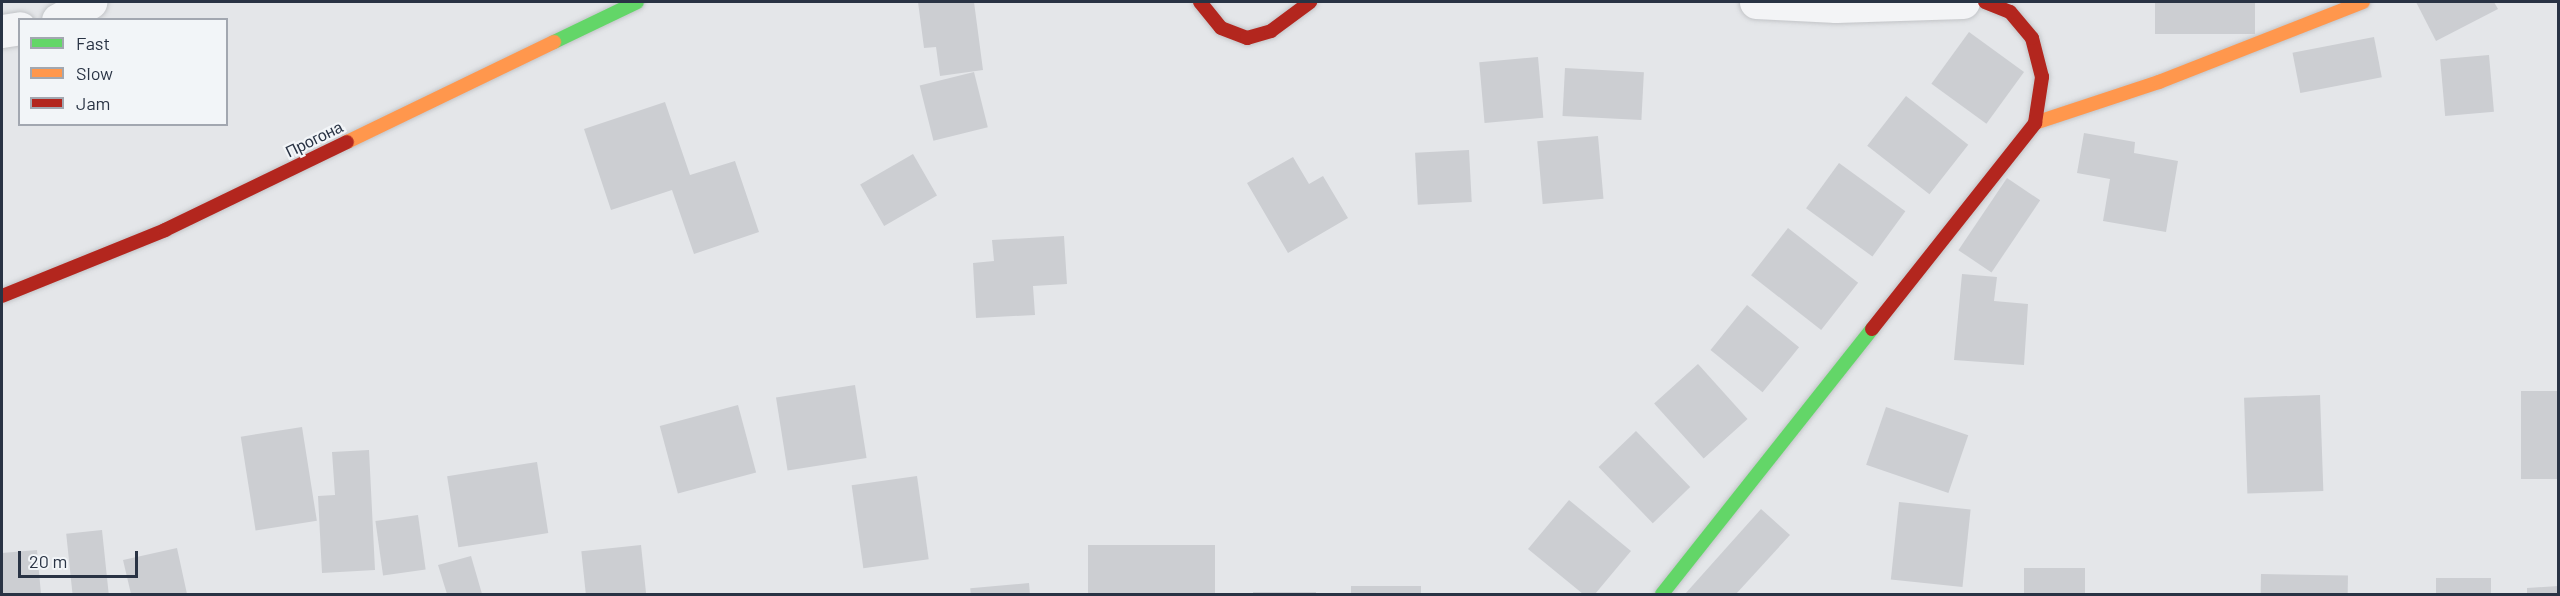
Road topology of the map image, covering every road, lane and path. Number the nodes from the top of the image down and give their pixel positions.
1 (90, 2) edge
2 (637, 2) edge
3 (1200, 2) edge
4 (1310, 2) edge
5 (1756, 2) edge
6 (1963, 2) edge
7 (2362, 2) edge
8 (2000, 5) edge
9 (62, 18) edge
10 (18, 28) edge
11 (2, 31) edge
12 (2035, 123) junction
13 (2, 296) edge
14 (1662, 594) edge

1 - 9 street
2 - 13 street, Прогона
3 - 4 street
5 - 6 street
7 - 12 street
8 - 12 street
10 - 11 street
12 - 14 street

